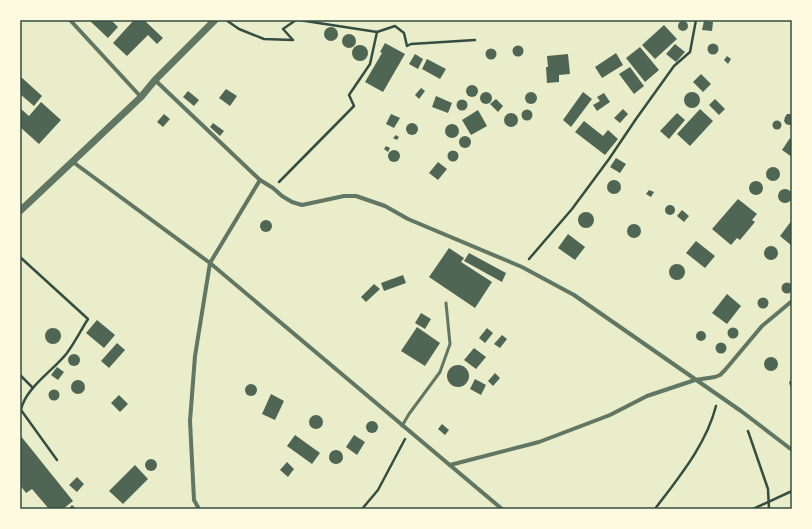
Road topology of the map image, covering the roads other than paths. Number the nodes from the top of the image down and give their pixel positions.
1 (70, 20) edge
2 (215, 20) edge
3 (155, 80) junction
4 (141, 97) junction
5 (73, 162) junction
6 (260, 180) junction
7 (20, 211) edge
8 (210, 263) junction
9 (792, 301) edge
10 (446, 303) dead end
11 (695, 380) junction
12 (402, 426) junction
13 (792, 450) edge
14 (450, 465) junction
15 (199, 509) edge
16 (502, 509) edge

1 - 4 street
2 - 3 street
3 - 4 street
3 - 6 street
4 - 5 street
5 - 7 street
5 - 8 street
6 - 8 street
6 - 11 street
8 - 12 street
8 - 15 street
9 - 11 street
10 - 12 lane
11 - 13 street
11 - 14 street
12 - 14 street
14 - 16 street

